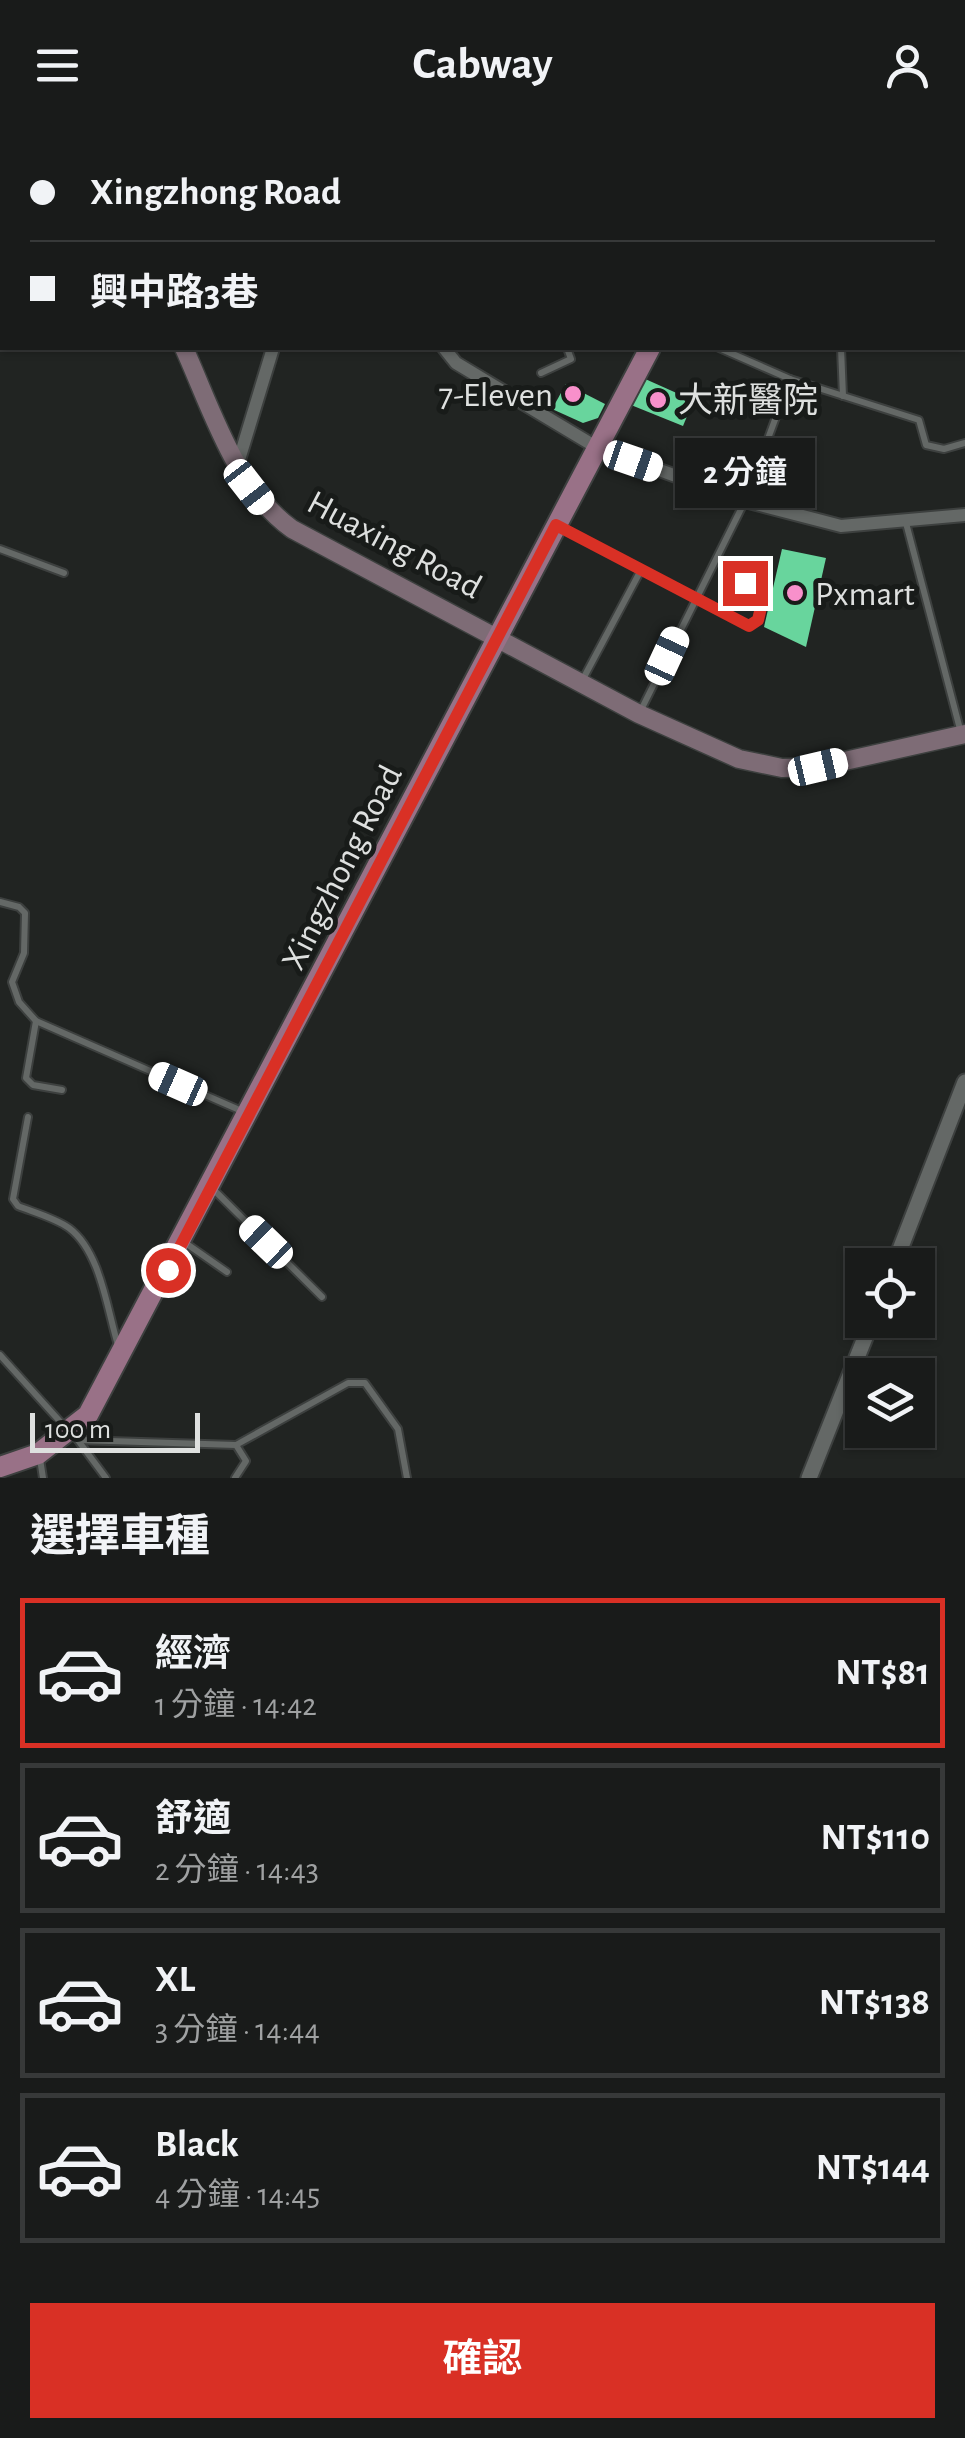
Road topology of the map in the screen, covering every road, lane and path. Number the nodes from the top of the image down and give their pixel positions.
1 (185, 350) edge
2 (272, 350) edge
3 (446, 350) edge
4 (568, 350) edge
5 (649, 350) edge
6 (723, 350) edge
7 (841, 350) edge
8 (541, 373) dead end
9 (790, 379) junction
10 (843, 396) junction
11 (965, 443) edge
12 (596, 447) junction
13 (238, 463) junction
14 (746, 501) junction
15 (965, 515) edge
16 (905, 521) junction
17 (556, 525) junction
18 (0, 549) edge
19 (641, 570) junction
20 (64, 573) dead end
21 (745, 583) dead end
22 (695, 598) junction
23 (498, 635) junction
24 (581, 683) junction
25 (639, 714) junction
26 (964, 734) edge
27 (0, 902) edge
28 (36, 1021) junction
29 (965, 1082) edge
30 (62, 1090) dead end
31 (250, 1115) junction
32 (28, 1117) dead end
33 (211, 1187) junction
34 (183, 1242) junction
35 (901, 1248) edge
36 (226, 1272) dead end
37 (322, 1296) dead end
38 (865, 1338) edge
39 (0, 1354) edge
40 (121, 1356) junction
41 (74, 1436) junction
42 (236, 1445) junction
43 (38, 1454) junction
44 (0, 1467) edge
45 (43, 1478) edge
46 (106, 1478) edge
47 (235, 1478) edge
48 (407, 1478) edge
49 (809, 1478) edge

1 - 13 main road, Huaxing Road
2 - 13 street
3 - 12 street
4 - 8 lane
5 - 12 main road, Xingzhong Road
6 - 9 lane
7 - 10 lane
9 - 10 lane
9 - 14 lane
10 - 11 lane
12 - 14 street
12 - 17 main road, Xingzhong Road
13 - 23 main road, Huaxing Road
14 - 16 street
14 - 22 lane
15 - 16 street
16 - 26 lane
17 - 19 lane
17 - 23 main road, Xingzhong Road
18 - 20 lane
19 - 22 lane
19 - 24 lane
21 - 22 lane
22 - 25 lane
23 - 24 main road, Huaxing Road
23 - 31 main road, Xingzhong Road
24 - 25 main road, Huaxing Road
25 - 26 main road, Huaxing Road
27 - 28 lane
28 - 30 lane
28 - 31 lane
29 - 35 street
31 - 33 main road, Xingzhong Road
32 - 40 lane
33 - 34 main road, Xingzhong Road
33 - 37 lane
34 - 36 lane
34 - 40 main road, Xingzhong Road
38 - 49 street
39 - 41 lane
40 - 41 main road, Xingzhong Road
41 - 42 lane
41 - 43 main road, Xingzhong Road
41 - 46 lane
42 - 47 lane
42 - 48 lane
43 - 44 main road, Xingzhong Road
43 - 45 lane

